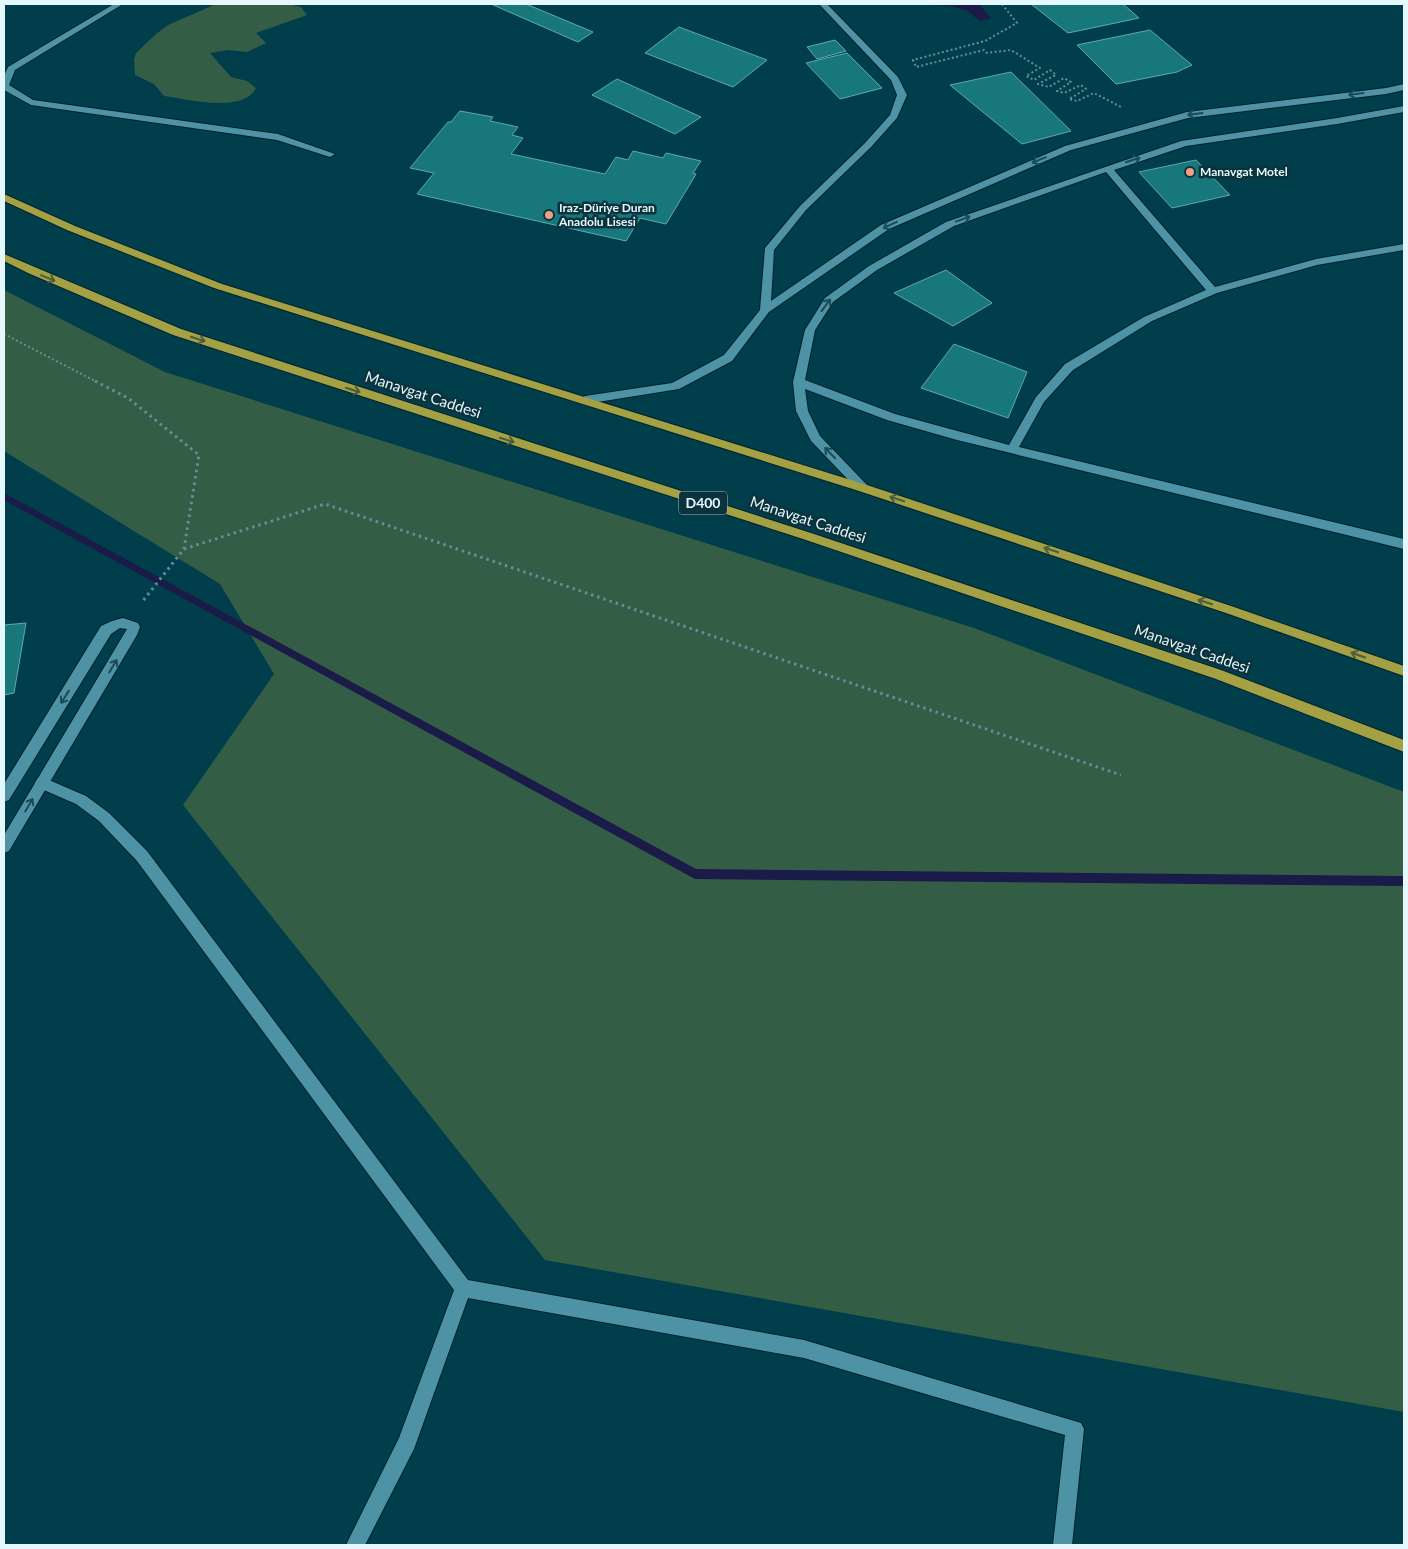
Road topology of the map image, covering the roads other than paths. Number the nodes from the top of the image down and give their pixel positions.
1 (119, 4) edge
2 (823, 4) edge
3 (1404, 87) edge
4 (1404, 110) edge
5 (330, 154) dead end
6 (1108, 168) junction
7 (4, 197) edge
8 (1404, 247) edge
9 (4, 257) edge
10 (1213, 291) junction
11 (765, 310) junction
12 (799, 382) junction
13 (585, 400) junction
14 (1012, 450) junction
15 (864, 488) junction
16 (1404, 544) edge
17 (1404, 671) edge
18 (1404, 746) edge
19 (42, 783) junction
20 (4, 796) edge
21 (4, 847) edge
22 (463, 1288) junction
23 (355, 1545) edge
24 (1063, 1545) edge

1 - 5 street
2 - 11 street
3 -> 11 street
6 -> 4 street
6 - 10 street
12 -> 6 street
7 - 13 highway
8 - 10 street
9 -> 18 highway, Manavgat Caddesi / D400
10 - 14 street
11 - 13 street
12 - 14 street
15 -> 12 street
13 - 15 highway
14 - 16 street
17 -> 15 highway
19 -> 20 street
21 -> 19 street
19 - 22 street
22 - 23 street
22 - 24 street

